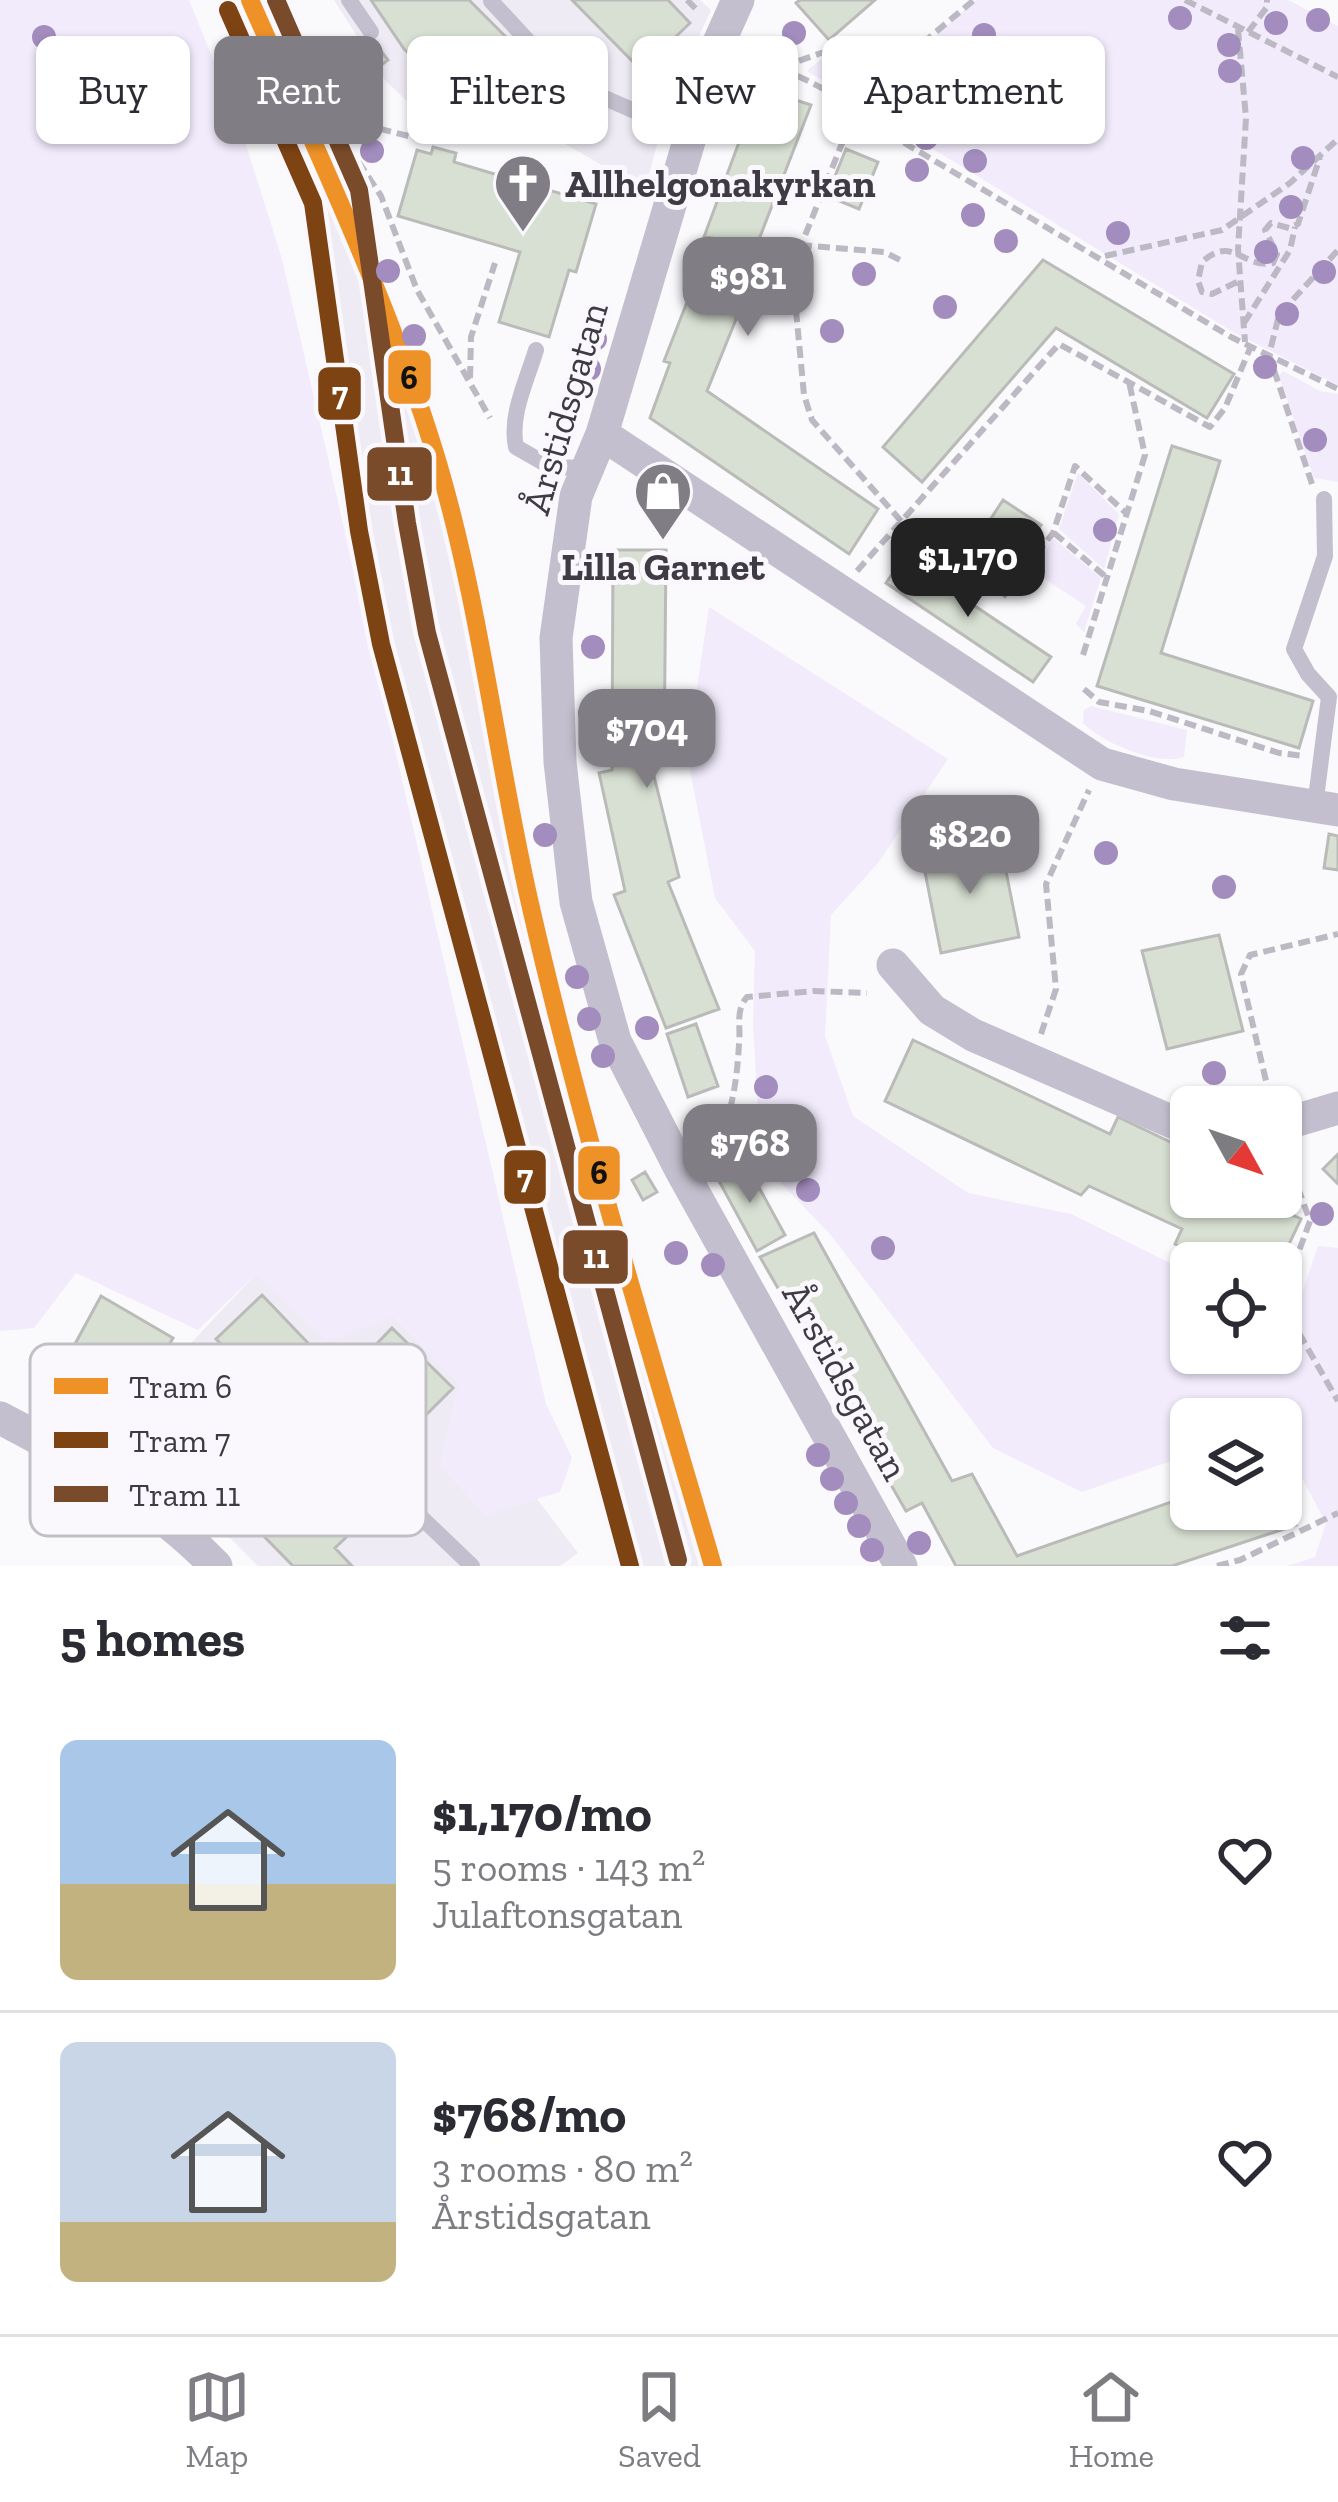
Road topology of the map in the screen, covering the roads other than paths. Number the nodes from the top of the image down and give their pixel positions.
1 (349, 0) edge
2 (738, 0) edge
3 (491, 1) edge
4 (371, 32) dead end
5 (721, 36) edge
6 (632, 110) edge
7 (686, 144) edge
8 (536, 350) dead end
9 (602, 434) junction
10 (588, 468) junction
11 (1324, 492) road end
12 (1326, 808) edge
13 (893, 965) dead end
14 (1338, 1108) edge
15 (1302, 1119) edge
16 (1170, 1121) edge
17 (0, 1418) edge
18 (30, 1434) edge
19 (426, 1522) edge
20 (181, 1536) edge
21 (216, 1566) edge
22 (472, 1566) edge
23 (901, 1566) edge

1 - 4 lane
2 - 5 street, Årstidsgatan
3 - 6 lane
7 - 9 street, Årstidsgatan
8 - 10 lane
9 - 10 street, Årstidsgatan
9 - 12 street
10 - 23 street, Årstidsgatan
11 - 12 lane
13 - 16 street
14 - 15 street
17 - 18 street
19 - 22 lane
20 - 21 street

